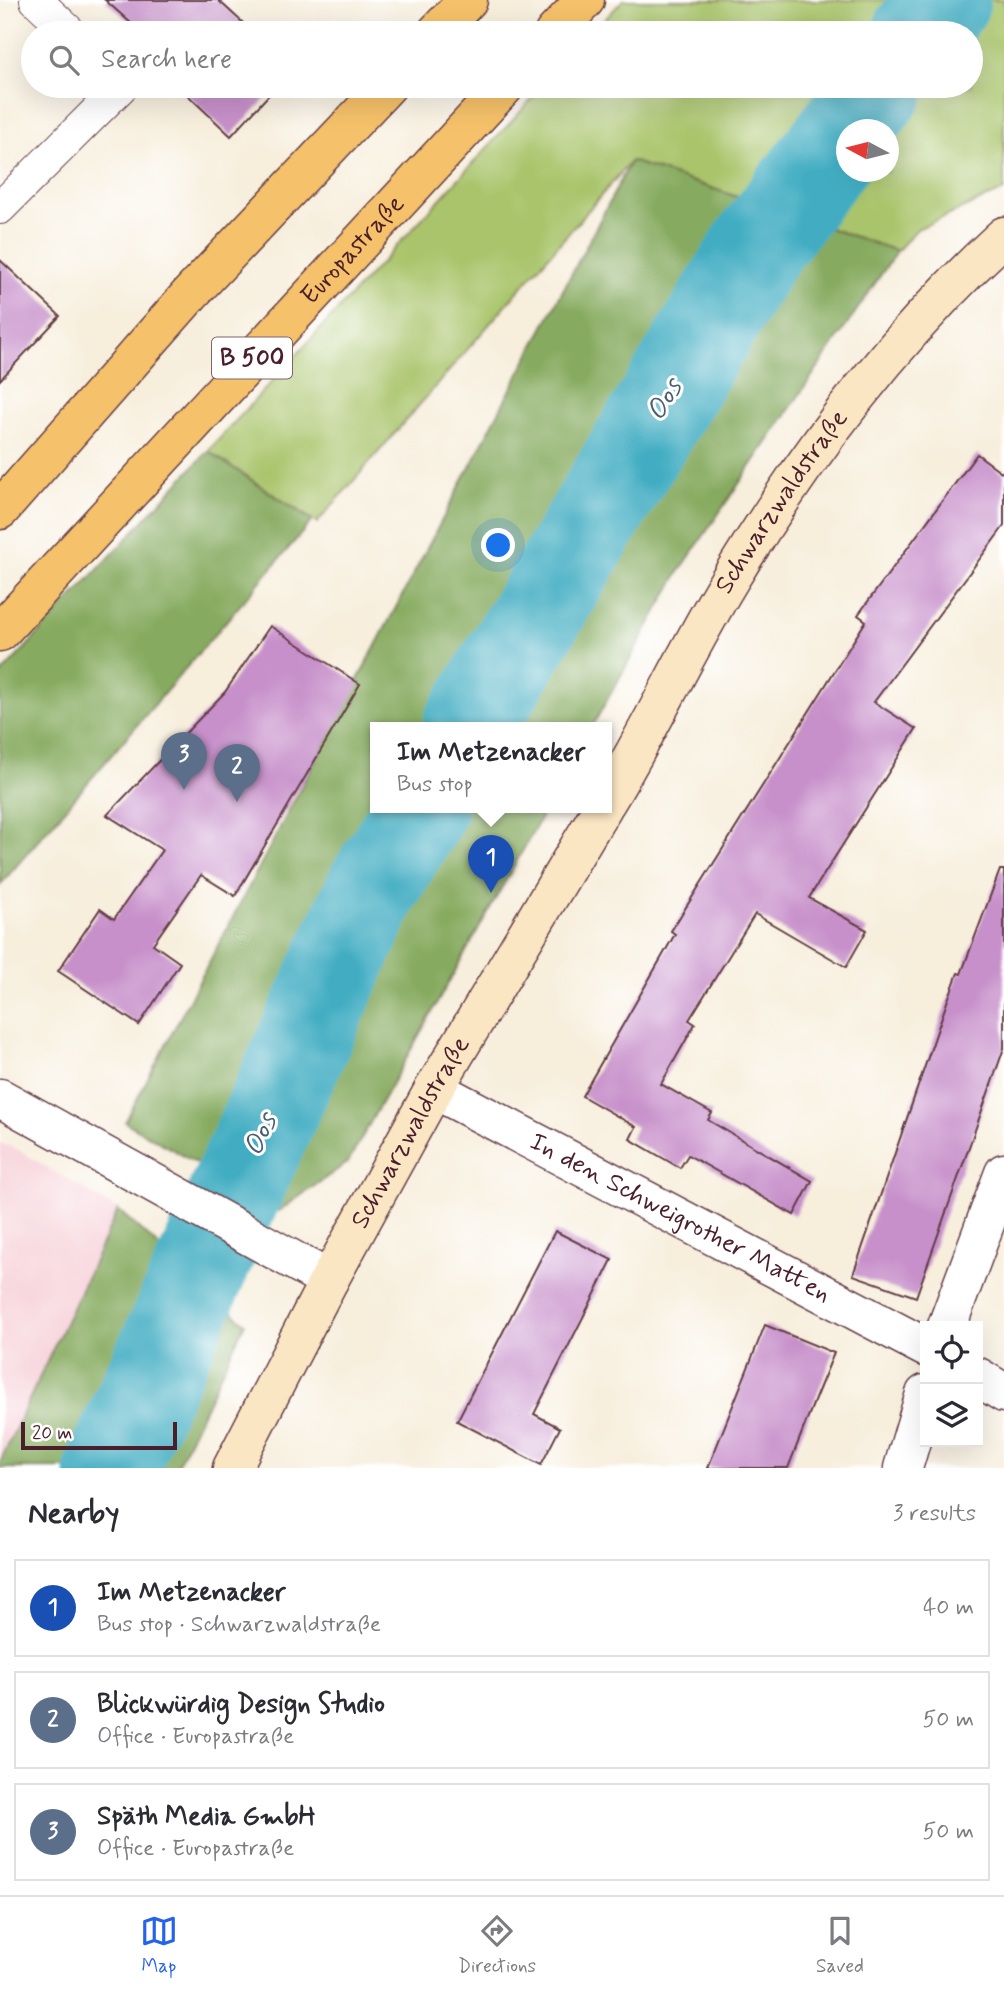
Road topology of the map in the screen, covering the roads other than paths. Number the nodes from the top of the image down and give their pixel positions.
1 (36, 0) edge
2 (468, 0) edge
3 (585, 0) edge
4 (58, 21) edge
5 (448, 21) edge
6 (565, 21) edge
7 (110, 98) edge
8 (376, 98) edge
9 (494, 98) edge
10 (0, 208) edge
11 (1004, 236) edge
12 (0, 510) edge
13 (0, 632) edge
14 (612, 794) edge
15 (599, 813) edge
16 (434, 1089) junction
17 (0, 1098) edge
18 (1004, 1174) edge
19 (329, 1280) junction
20 (949, 1321) edge
21 (920, 1344) edge
22 (983, 1380) edge
23 (1004, 1393) edge
24 (920, 1411) edge
25 (232, 1468) edge
26 (903, 1468) edge

1 - 4 lane
2 - 5 main road
3 - 6 main road
7 - 10 lane
8 - 12 main road
9 - 13 main road, Europastraße / B 500
11 - 14 street, Schwarzwaldstraße
15 - 16 street, Schwarzwaldstraße
16 - 19 street, Schwarzwaldstraße
16 - 21 street, In den Schweigrother Matten
17 - 19 street
18 - 20 street
19 - 25 street, Schwarzwaldstraße
22 - 23 street
24 - 26 street

